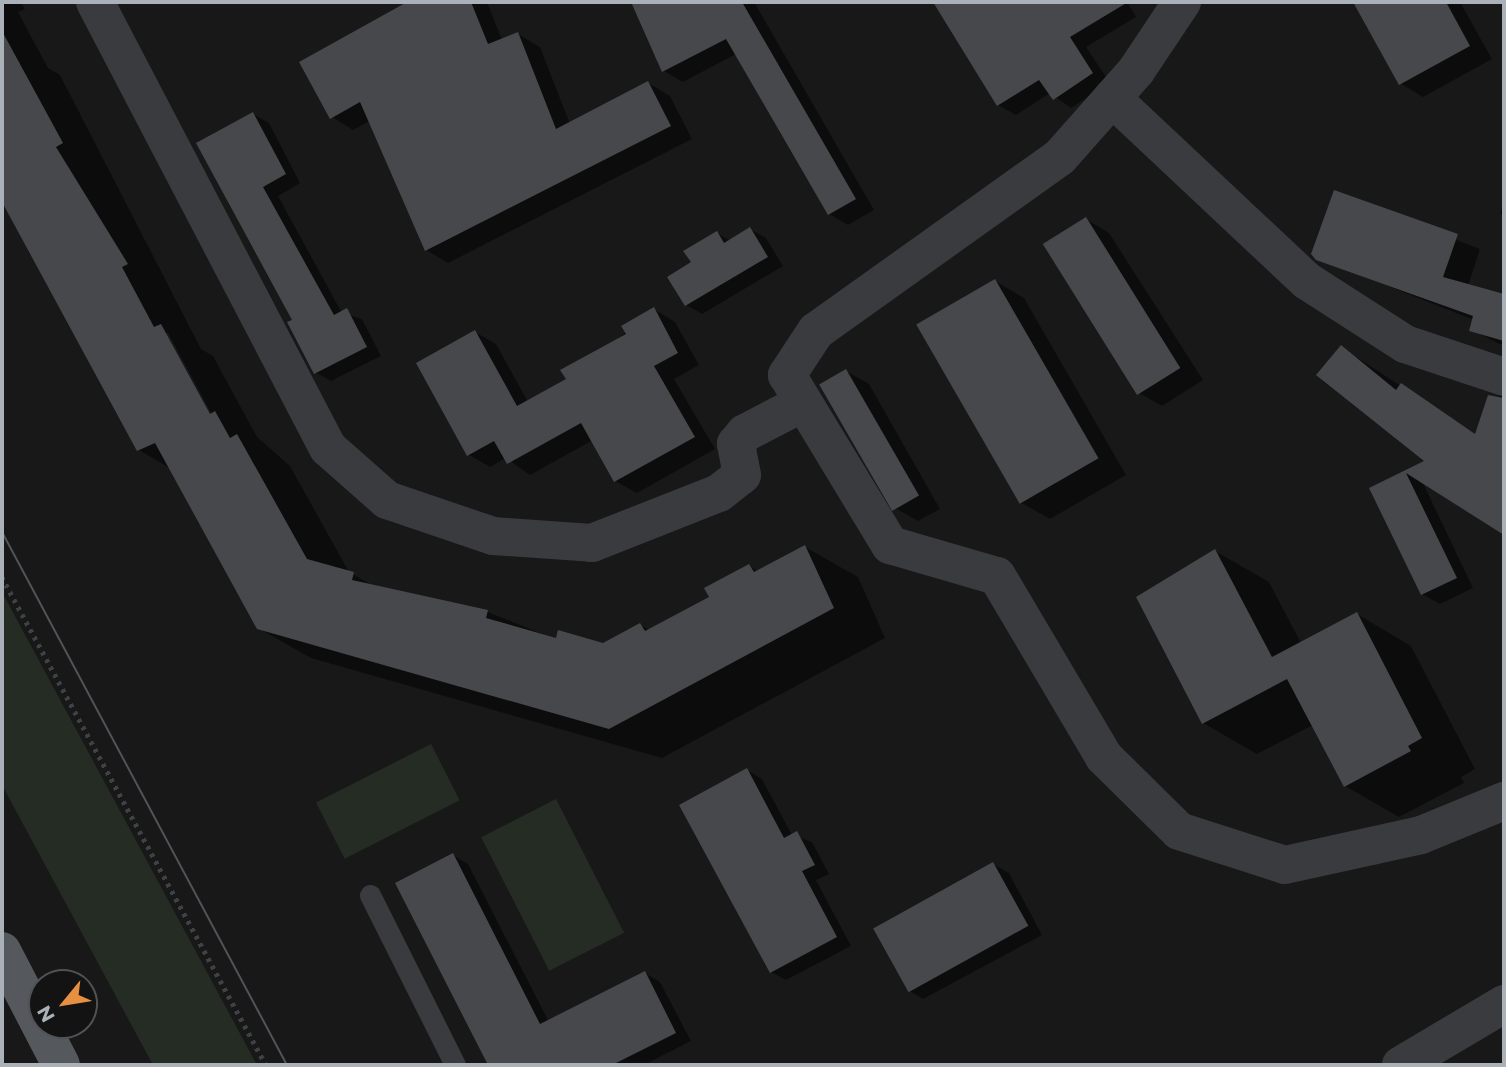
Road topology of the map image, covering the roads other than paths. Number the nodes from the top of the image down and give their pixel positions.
1 (95, 2) edge
2 (1182, 2) edge
3 (1112, 98) junction
4 (1504, 377) edge
5 (799, 405) junction
6 (1504, 801) edge
7 (370, 895) dead end
8 (2, 951) edge
9 (1504, 1004) edge
10 (61, 1065) edge
11 (455, 1065) edge
12 (1401, 1065) edge

1 - 5 street
2 - 3 street
3 - 4 street
3 - 5 street
5 - 6 street
7 - 11 lane
8 - 10 main road
9 - 12 street

